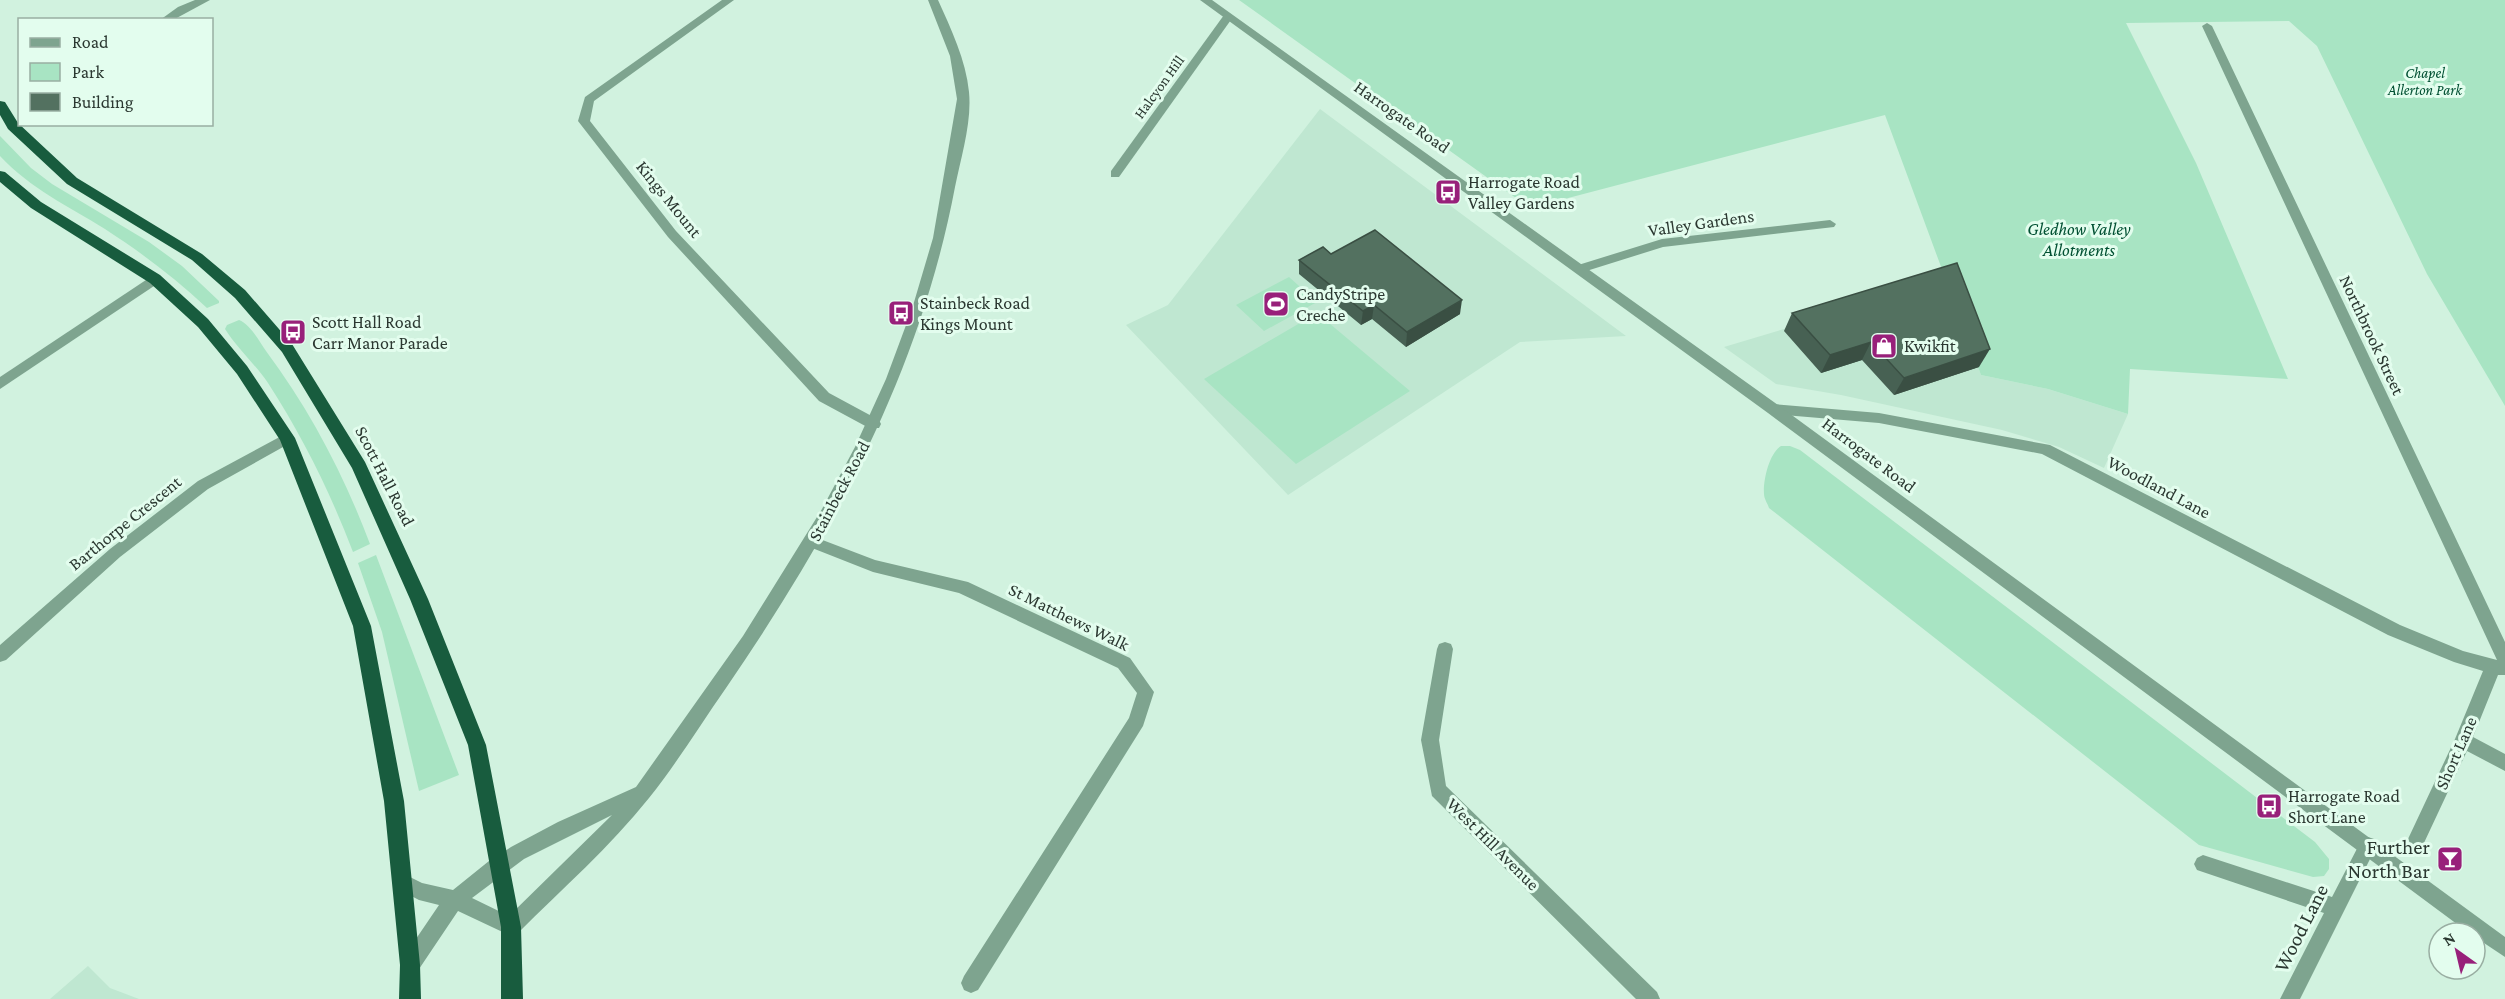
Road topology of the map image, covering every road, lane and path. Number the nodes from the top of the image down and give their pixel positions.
1 (205, 0) edge
2 (729, 0) edge
3 (933, 0) edge
4 (1205, 0) edge
5 (182, 5) edge
6 (1228, 17) junction
7 (167, 18) edge
8 (2207, 26) dead end
9 (0, 105) edge
10 (16, 124) edge
11 (1115, 174) dead end
12 (0, 175) edge
13 (1830, 224) dead end
14 (1580, 269) junction
15 (155, 279) junction
16 (0, 384) edge
17 (1773, 409) junction
18 (873, 424) junction
19 (287, 438) junction
20 (812, 542) junction
21 (1446, 649) dead end
22 (0, 655) edge
23 (2501, 664) edge
24 (2463, 740) junction
25 (2505, 763) edge
26 (642, 792) junction
27 (2417, 839) dead end
28 (2368, 845) junction
29 (501, 862) junction
30 (2203, 864) dead end
31 (402, 882) junction
32 (456, 900) junction
33 (2337, 908) junction
34 (511, 927) junction
35 (2505, 948) edge
36 (410, 965) junction
37 (971, 983) dead end
38 (410, 999) edge
39 (512, 999) edge
40 (1650, 999) edge
41 (2290, 999) edge

1 - 5 street
2 - 18 street, Kings Mount
3 - 18 street, Stainbeck Road
4 - 6 street, Harrogate Road
5 - 7 street
6 - 11 street, Halcyon Hill
6 - 14 street, Harrogate Road
8 - 23 street, Northbrook Street
9 - 10 highway, Scott Hall Road
10 - 29 highway, Scott Hall Road
12 - 15 highway
13 - 14 street, Valley Gardens
14 - 17 street, Harrogate Road
15 - 16 street
15 - 19 highway
17 - 23 street, Woodland Lane
17 - 28 street, Harrogate Road
18 - 20 street, Stainbeck Road
19 - 22 street, Barthorpe Crescent
19 - 31 highway
20 - 26 street, Stainbeck Road
20 - 37 street, St Matthews Walk
21 - 40 street, West Hill Avenue
23 - 24 street, Short Lane
24 - 25 street
24 - 27 street, Short Lane
26 - 29 street, Stainbeck Road
26 - 34 street
28 - 33 street, Wood Lane
28 - 35 street, Harrogate Road
29 - 32 street, Stainbeck Road
29 - 34 highway, Scott Hall Road
30 - 33 street
31 - 32 street
31 - 36 highway
32 - 34 street
32 - 36 street, Stainbeck Road
33 - 41 street, Wood Lane
34 - 39 highway, Scott Hall Road
36 - 38 highway

